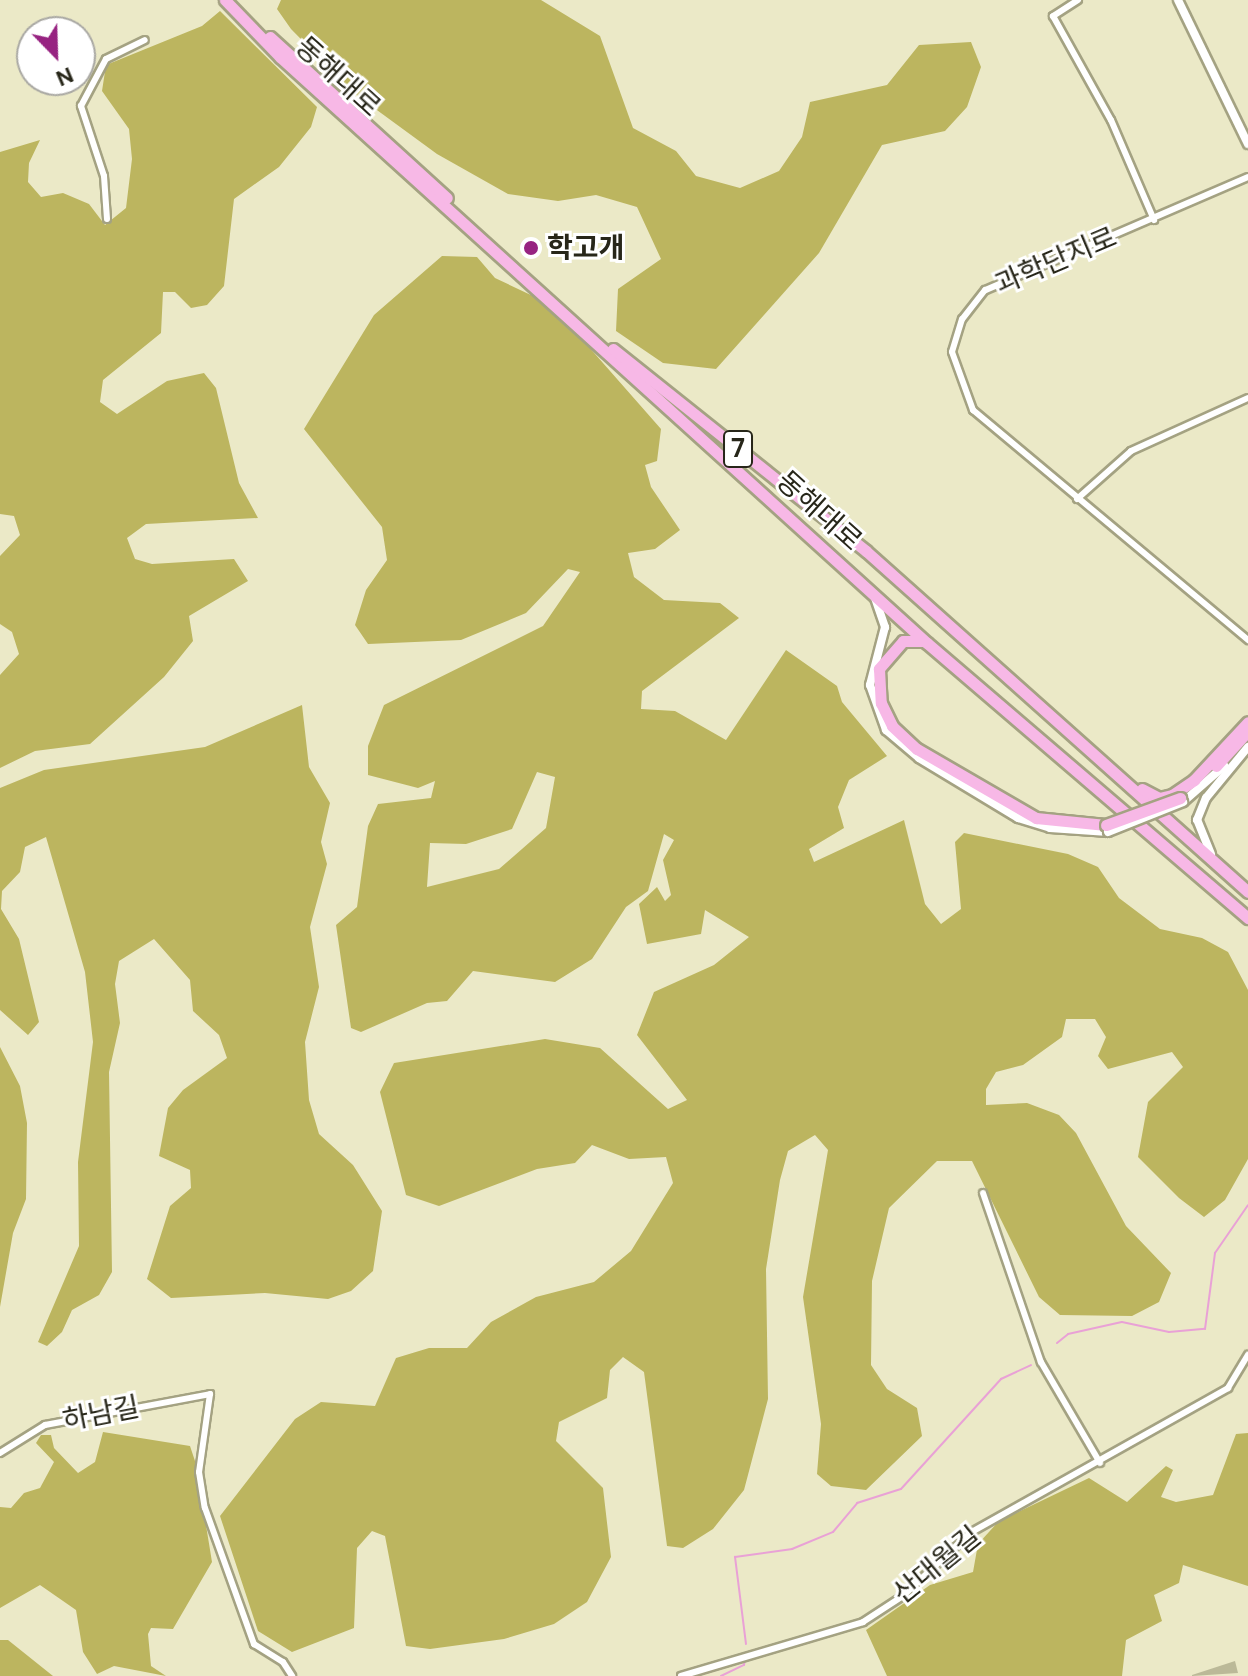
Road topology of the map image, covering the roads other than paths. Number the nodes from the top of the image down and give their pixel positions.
1 (225, 0) edge
2 (234, 0) edge
3 (1078, 0) edge
4 (1178, 0) edge
5 (145, 40) dead end
6 (1248, 144) edge
7 (1248, 177) edge
8 (107, 219) dead end
9 (1154, 220) junction
10 (1248, 398) edge
11 (1077, 499) junction
12 (872, 592) junction
13 (1248, 640) edge
14 (927, 643) junction
15 (1248, 722) edge
16 (1068, 730) junction
17 (1248, 731) edge
18 (1248, 738) edge
19 (1248, 747) edge
20 (1181, 800) junction
21 (1107, 828) junction
22 (1248, 891) edge
23 (1248, 918) edge
24 (983, 1193) dead end
25 (1248, 1355) edge
26 (0, 1453) edge
27 (1100, 1463) junction
28 (292, 1676) edge
29 (681, 1676) edge

1 - 12 highway, 동해대로
2 - 16 highway, 동해대로 / 7
3 - 9 street, 과학단지로
4 - 6 street
5 - 8 street
7 - 9 street, 과학단지로
9 - 11 street, 과학단지로
10 - 11 street
11 - 13 street, 과학단지로
12 - 14 highway, 동해대로
12 - 21 street
14 - 21 highway
14 - 23 highway, 동해대로
15 - 16 highway
16 - 22 highway, 동해대로 / 7
17 - 20 highway
18 - 20 street
19 - 22 street
20 - 21 highway, bridge
24 - 27 street
25 - 27 street, 산대월길
26 - 28 street, 하남길
27 - 29 street, 산대월길

